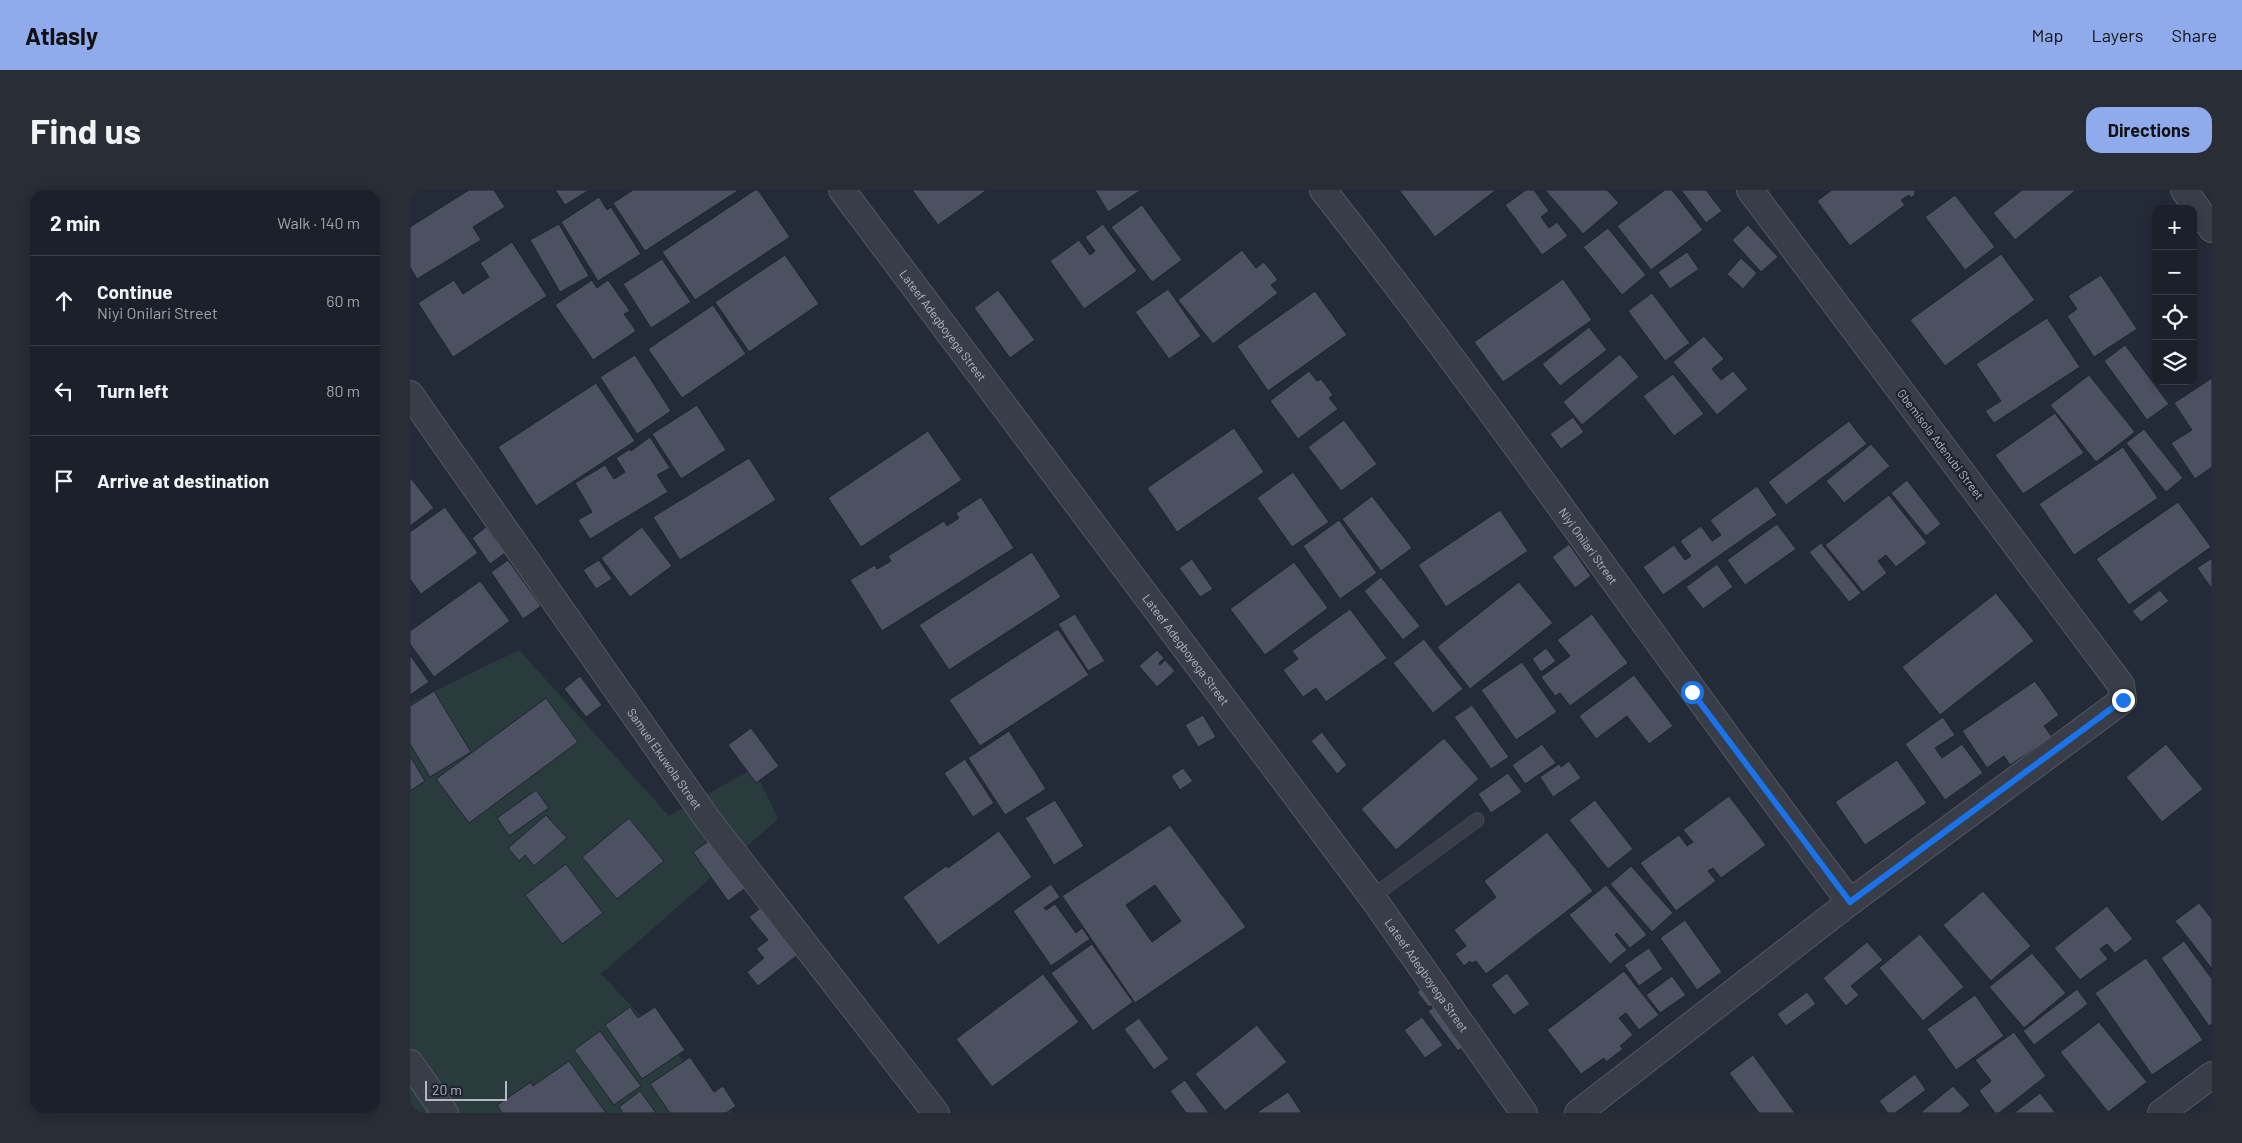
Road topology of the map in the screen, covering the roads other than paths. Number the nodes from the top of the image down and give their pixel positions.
1 (842, 190) edge
2 (1323, 190) edge
3 (1750, 190) edge
4 (2184, 190) edge
5 (2212, 230) edge
6 (410, 394) edge
7 (1477, 820) dead end
8 (1372, 897) junction
9 (1850, 902) junction
10 (410, 1063) edge
11 (2212, 1075) edge
12 (445, 1113) edge
13 (936, 1113) edge
14 (1524, 1113) edge
15 (1578, 1113) edge
16 (2161, 1113) edge

1 - 8 street, Lateef Adegboyega Street
2 - 9 street, Niyi Onilari Street
3 - 9 street, Gbemisola Adenubi Street
4 - 5 street
6 - 13 street, Samuel Ekuwola Street
7 - 8 lane
8 - 14 street, Lateef Adegboyega Street
9 - 15 street
10 - 12 street
11 - 16 street

